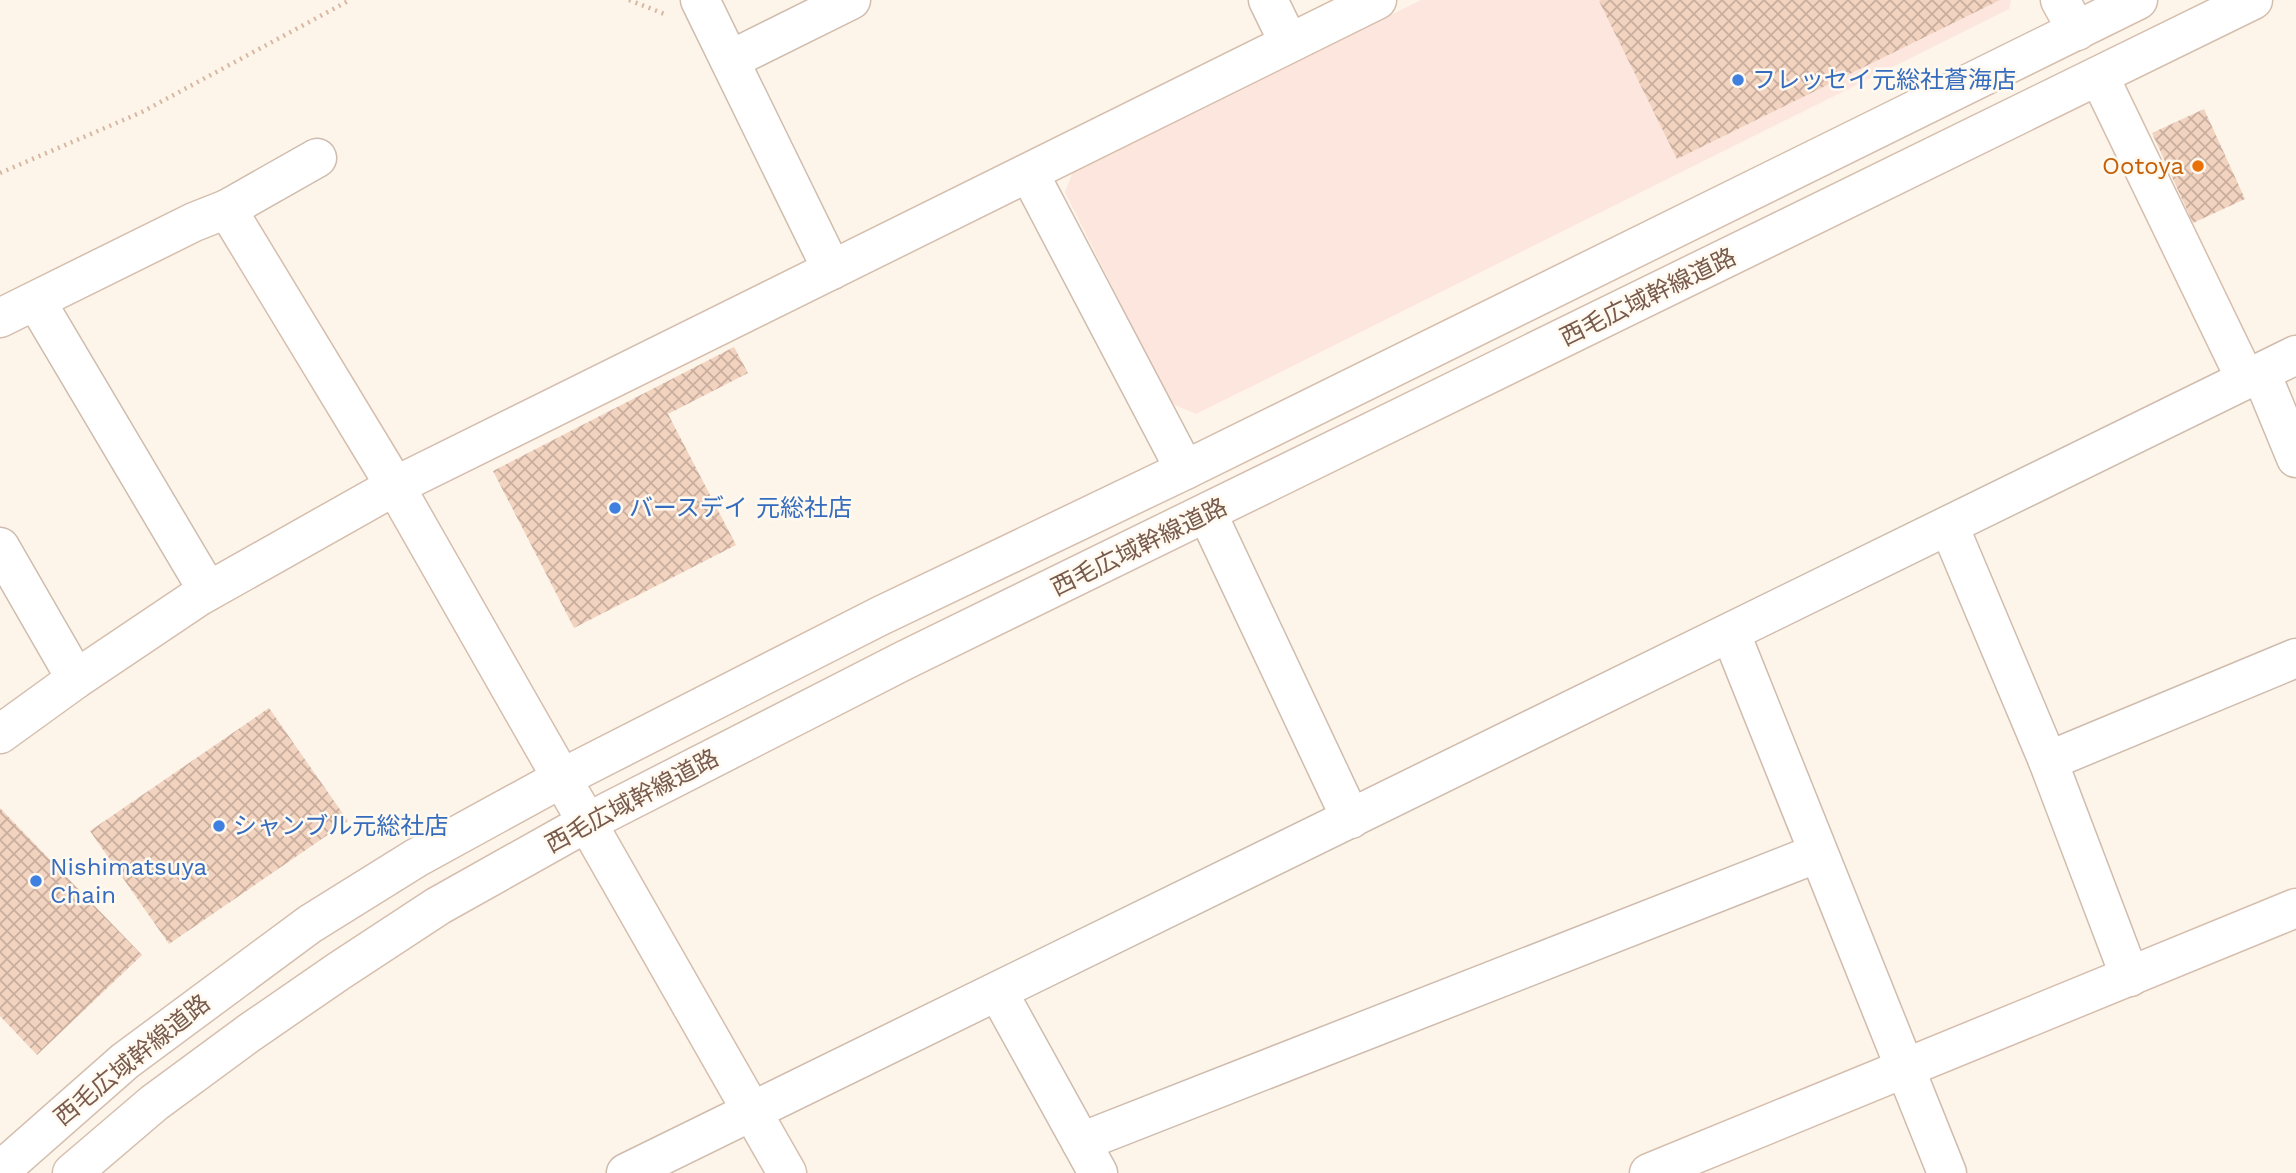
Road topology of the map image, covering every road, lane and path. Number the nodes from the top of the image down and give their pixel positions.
1 (349, 0) edge
2 (700, 0) edge
3 (851, 0) edge
4 (1268, 0) edge
5 (1377, 0) edge
6 (2138, 0) edge
7 (2253, 0) edge
8 (2069, 15) edge
9 (1289, 43) junction
10 (730, 60) junction
11 (2099, 76) junction
12 (317, 158) dead end
13 (0, 173) edge
14 (1029, 173) junction
15 (227, 209) junction
16 (832, 270) junction
17 (36, 301) junction
18 (0, 318) edge
19 (2296, 355) edge
20 (2253, 375) junction
21 (2296, 458) edge
22 (1185, 470) junction
23 (395, 486) junction
24 (1207, 513) junction
25 (1949, 526) junction
26 (0, 547) edge
27 (208, 591) junction
28 (1731, 634) junction
29 (2296, 658) edge
30 (76, 678) junction
31 (0, 734) edge
32 (2048, 761) junction
33 (562, 778) junction
34 (1351, 818) junction
35 (586, 823) junction
36 (1818, 853) junction
37 (2296, 908) edge
38 (2130, 977) junction
39 (998, 992) junction
40 (1904, 1070) junction
41 (752, 1111) junction
42 (1090, 1158) edge
43 (0, 1171) edge
44 (72, 1173) edge
45 (626, 1173) edge
46 (787, 1173) edge
47 (1648, 1173) edge
48 (1947, 1173) edge

1 - 13 path
2 - 10 street
3 - 10 street
4 - 9 street
5 - 9 street
6 - 8 street, 西毛広域幹線道路
7 - 11 street, 西毛広域幹線道路
8 - 22 street, 西毛広域幹線道路
9 - 14 street
10 - 16 street
11 - 20 street
11 - 24 street, 西毛広域幹線道路
12 - 15 street
14 - 16 street
14 - 22 street
15 - 17 street
15 - 23 street
16 - 23 street
17 - 18 street
17 - 27 street
19 - 20 street
20 - 21 street
20 - 25 street
22 - 33 street, 西毛広域幹線道路
23 - 27 street
23 - 33 street
24 - 34 street
24 - 35 street, 西毛広域幹線道路
25 - 28 street
25 - 32 street
26 - 30 street
27 - 30 street
28 - 34 street
28 - 36 street
29 - 32 street
30 - 31 street
32 - 38 street
33 - 35 street
33 - 43 street, 西毛広域幹線道路
34 - 39 street
35 - 41 street
35 - 44 street, 西毛広域幹線道路
36 - 40 street
36 - 42 street
37 - 38 street
38 - 40 street
39 - 41 street
39 - 42 street
40 - 47 street
40 - 48 street
41 - 45 street
41 - 46 street

